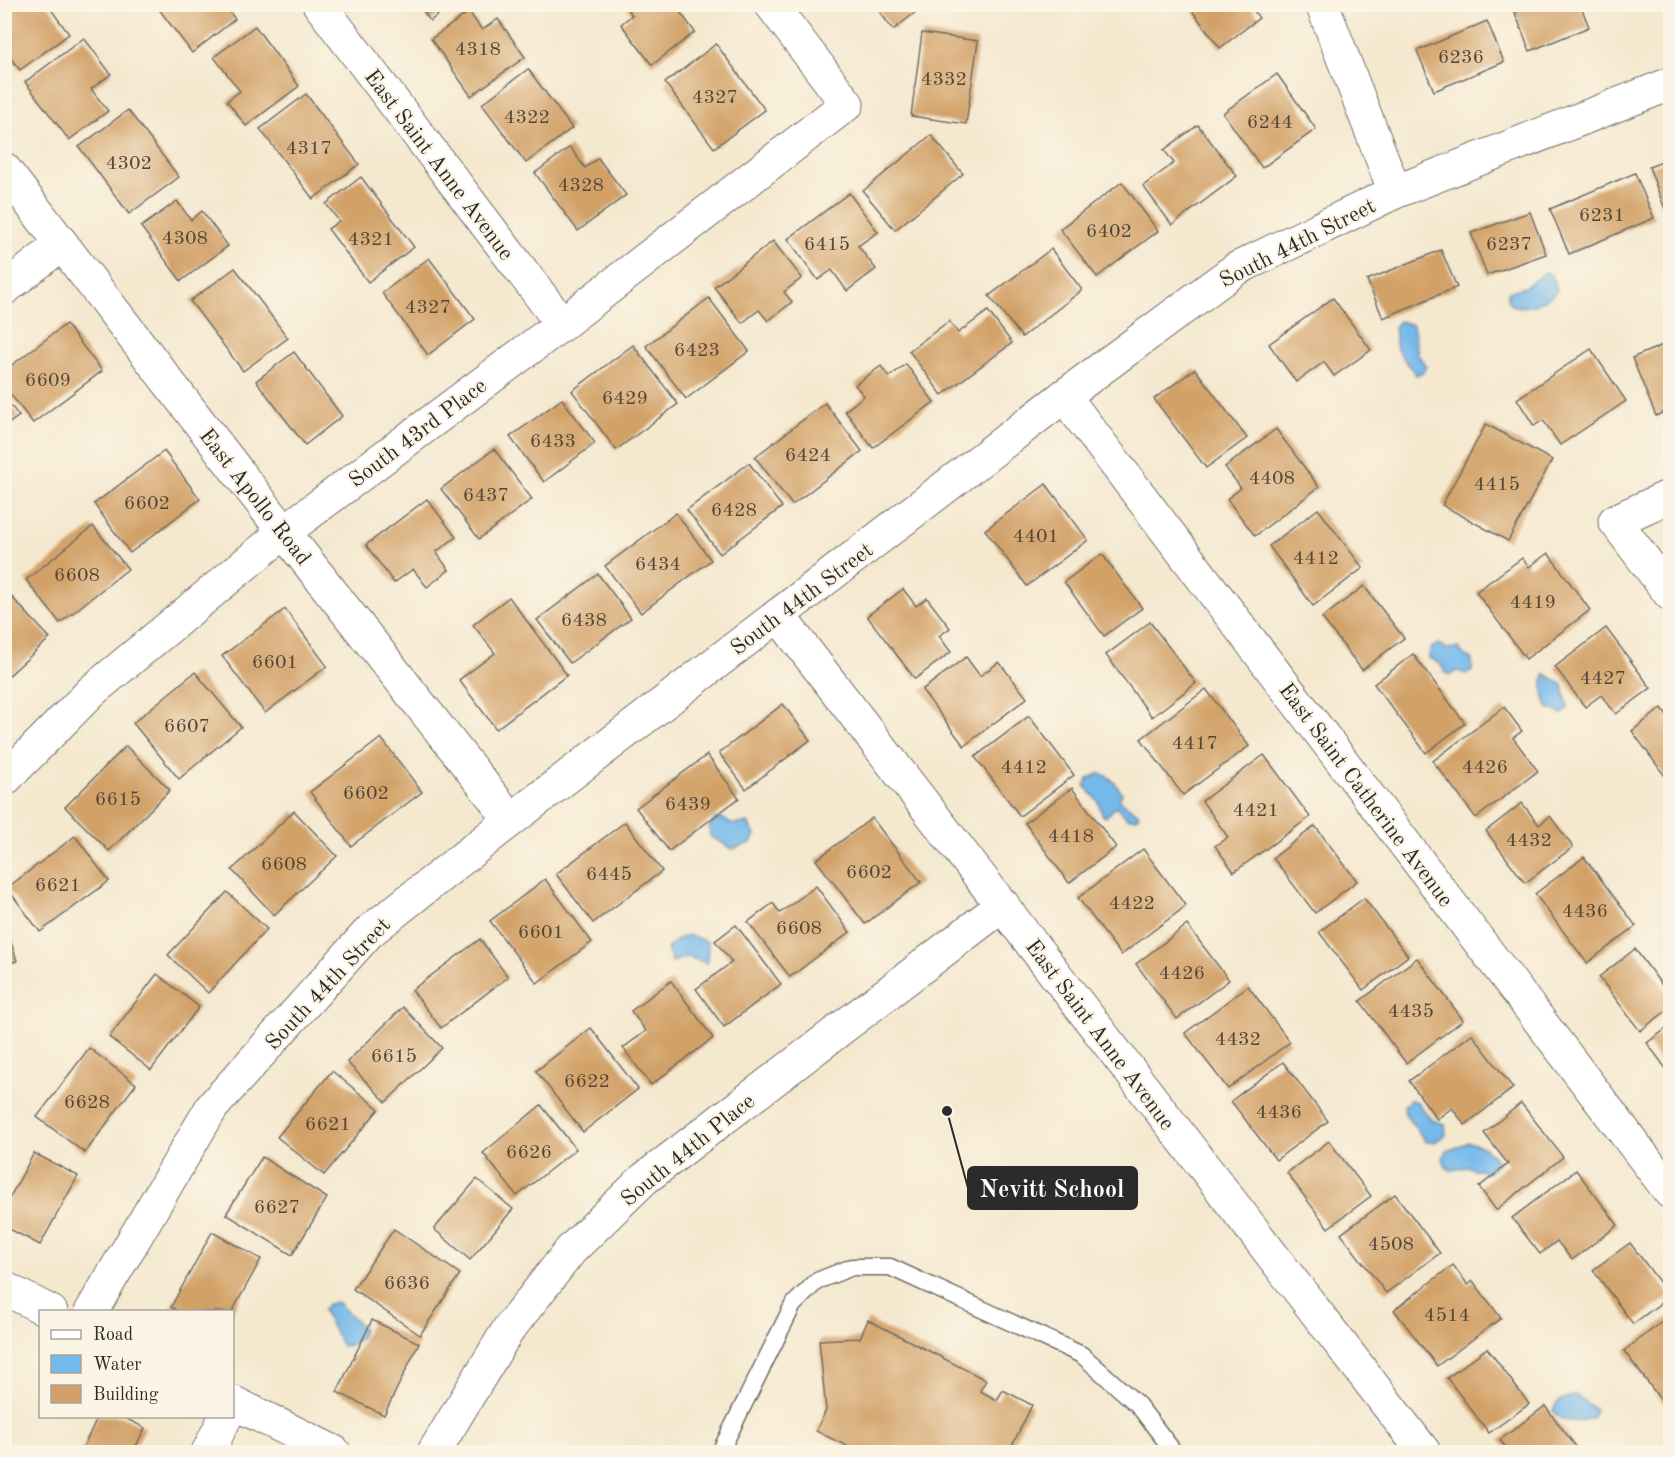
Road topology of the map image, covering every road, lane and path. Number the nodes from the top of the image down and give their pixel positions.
1 (319, 4) edge
2 (771, 4) edge
3 (1322, 4) edge
4 (1671, 84) edge
5 (4, 169) edge
6 (1395, 192) junction
7 (62, 244) junction
8 (4, 289) edge
9 (562, 324) junction
10 (1064, 396) junction
11 (1671, 496) edge
12 (284, 532) junction
13 (1671, 594) edge
14 (778, 615) junction
15 (4, 780) edge
16 (511, 820) junction
17 (1003, 905) junction
18 (1671, 1191) edge
19 (4, 1288) edge
20 (49, 1310) edge
21 (92, 1310) edge
22 (234, 1402) edge
23 (224, 1418) edge
24 (208, 1452) edge
25 (334, 1452) edge
26 (434, 1452) edge
27 (720, 1452) edge
28 (1174, 1452) edge
29 (1424, 1452) edge

1 - 9 street, East Saint Anne Avenue
2 - 9 street, South 43rd Place
3 - 6 street
4 - 6 street, South 44th Street
5 - 7 street, East Apollo Road
6 - 10 street, South 44th Street
7 - 8 street
7 - 12 street, East Apollo Road
9 - 12 street, South 43rd Place
10 - 14 street, South 44th Street
10 - 18 street, East Saint Catherine Avenue
11 - 13 street
12 - 15 street, South 43rd Place
12 - 16 street, East Apollo Road
14 - 16 street, South 44th Street
14 - 17 street, East Saint Anne Avenue
16 - 21 street, South 44th Street
17 - 26 street, South 44th Place
17 - 29 street, East Saint Anne Avenue
19 - 20 street
22 - 25 street
23 - 24 street
27 - 28 lane

